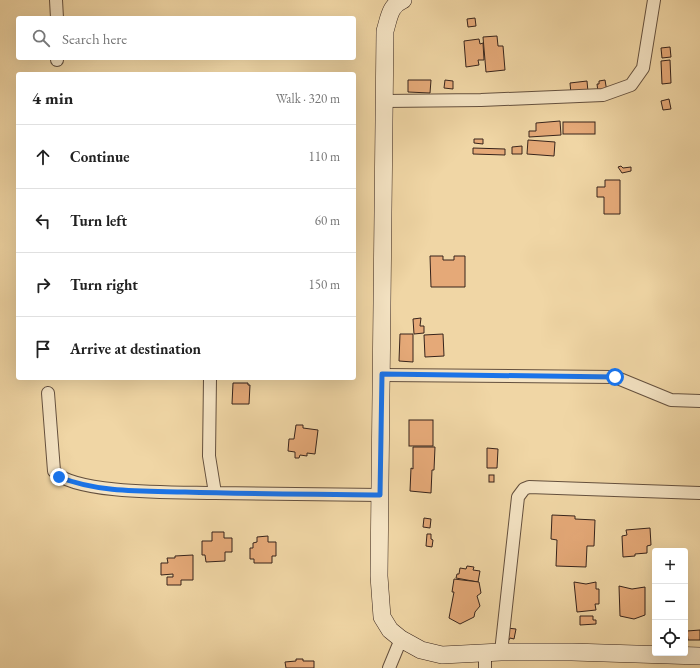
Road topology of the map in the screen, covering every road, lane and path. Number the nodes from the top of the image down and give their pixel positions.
1 (56, 0) edge
2 (654, 0) edge
3 (397, 1) edge
4 (56, 16) edge
5 (385, 101) junction
6 (382, 374) junction
7 (210, 380) edge
8 (48, 393) dead end
9 (700, 401) edge
10 (215, 493) junction
11 (700, 493) edge
12 (380, 495) junction
13 (401, 639) junction
14 (700, 656) edge
15 (490, 658) edge
16 (389, 668) edge

1 - 4 street
2 - 5 street
3 - 5 street
5 - 6 street
6 - 9 street
6 - 12 street
7 - 10 street
8 - 10 street
10 - 12 street
11 - 15 street
12 - 13 street
13 - 15 street
13 - 16 street
14 - 15 street

